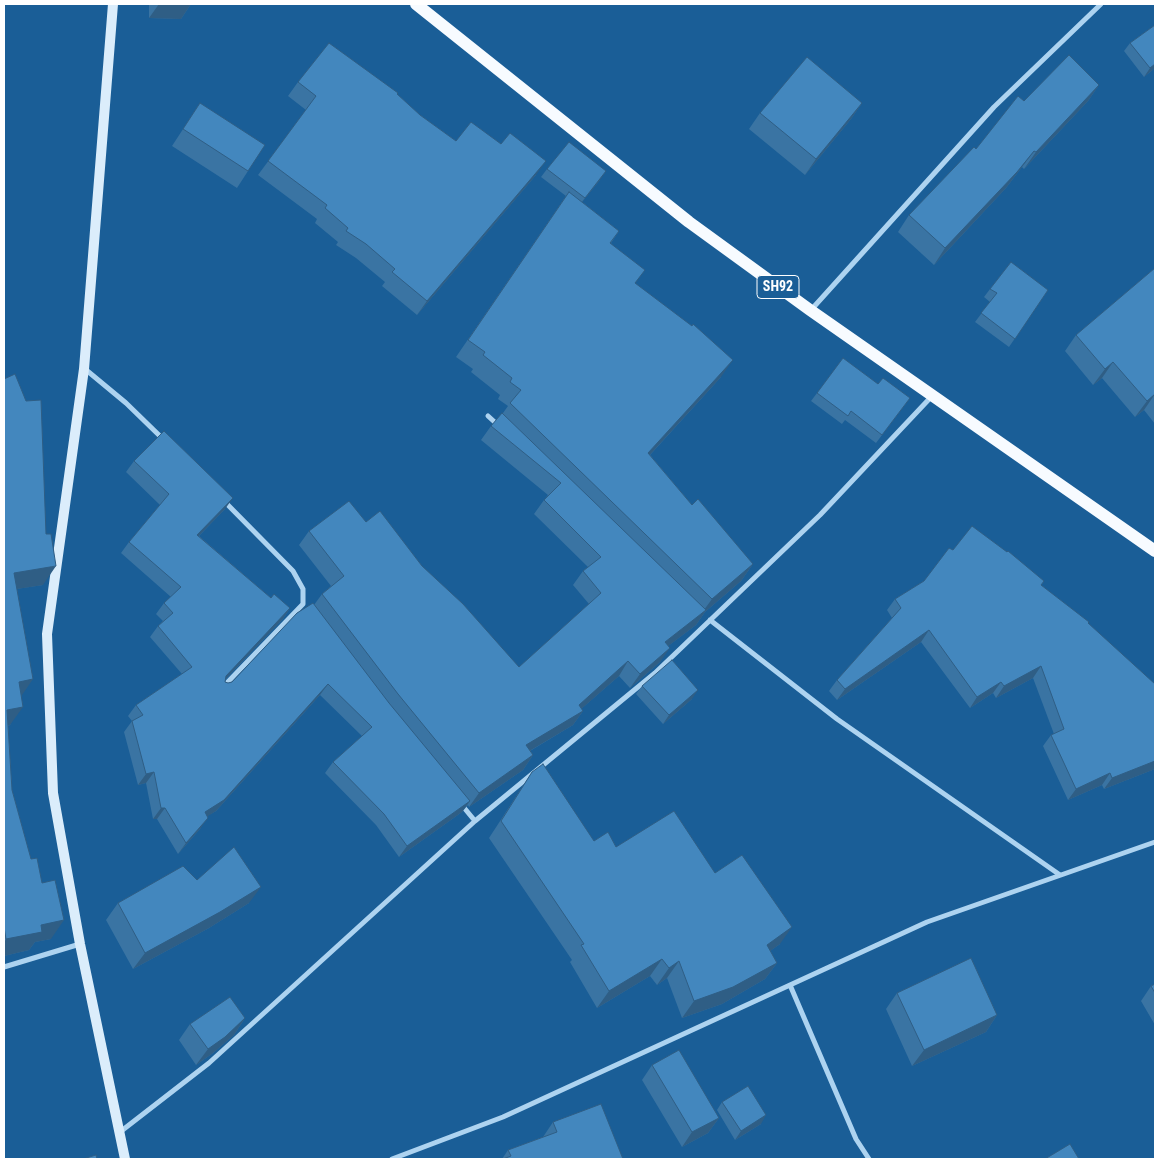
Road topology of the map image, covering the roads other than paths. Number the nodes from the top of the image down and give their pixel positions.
1 (114, 4) edge
2 (416, 4) edge
3 (1101, 4) edge
4 (810, 310) junction
5 (84, 368) junction
6 (934, 395) junction
7 (488, 416) dead end
8 (502, 429) edge
9 (168, 443) edge
10 (216, 493) edge
11 (1155, 551) edge
12 (303, 604) junction
13 (309, 611) edge
14 (697, 619) edge
15 (710, 620) junction
16 (704, 626) junction
17 (221, 690) edge
18 (457, 799) edge
19 (475, 822) junction
20 (1155, 842) edge
21 (1060, 875) junction
22 (80, 944) junction
23 (4, 967) edge
24 (790, 985) junction
25 (120, 1132) junction
26 (125, 1159) edge
27 (392, 1159) edge
28 (869, 1159) edge

1 - 5 street
2 - 4 main road, SH92
3 - 4 street
4 - 6 main road, SH92
5 - 9 street
5 - 22 street
6 - 11 main road, SH92
6 - 15 street
7 - 8 street
10 - 12 street
12 - 13 street
12 - 17 street
14 - 16 street
15 - 16 street
15 - 21 street
16 - 19 street
18 - 19 street
19 - 25 street
20 - 21 street
21 - 24 street
22 - 23 street
22 - 25 street
24 - 27 street
24 - 28 street
25 - 26 street

